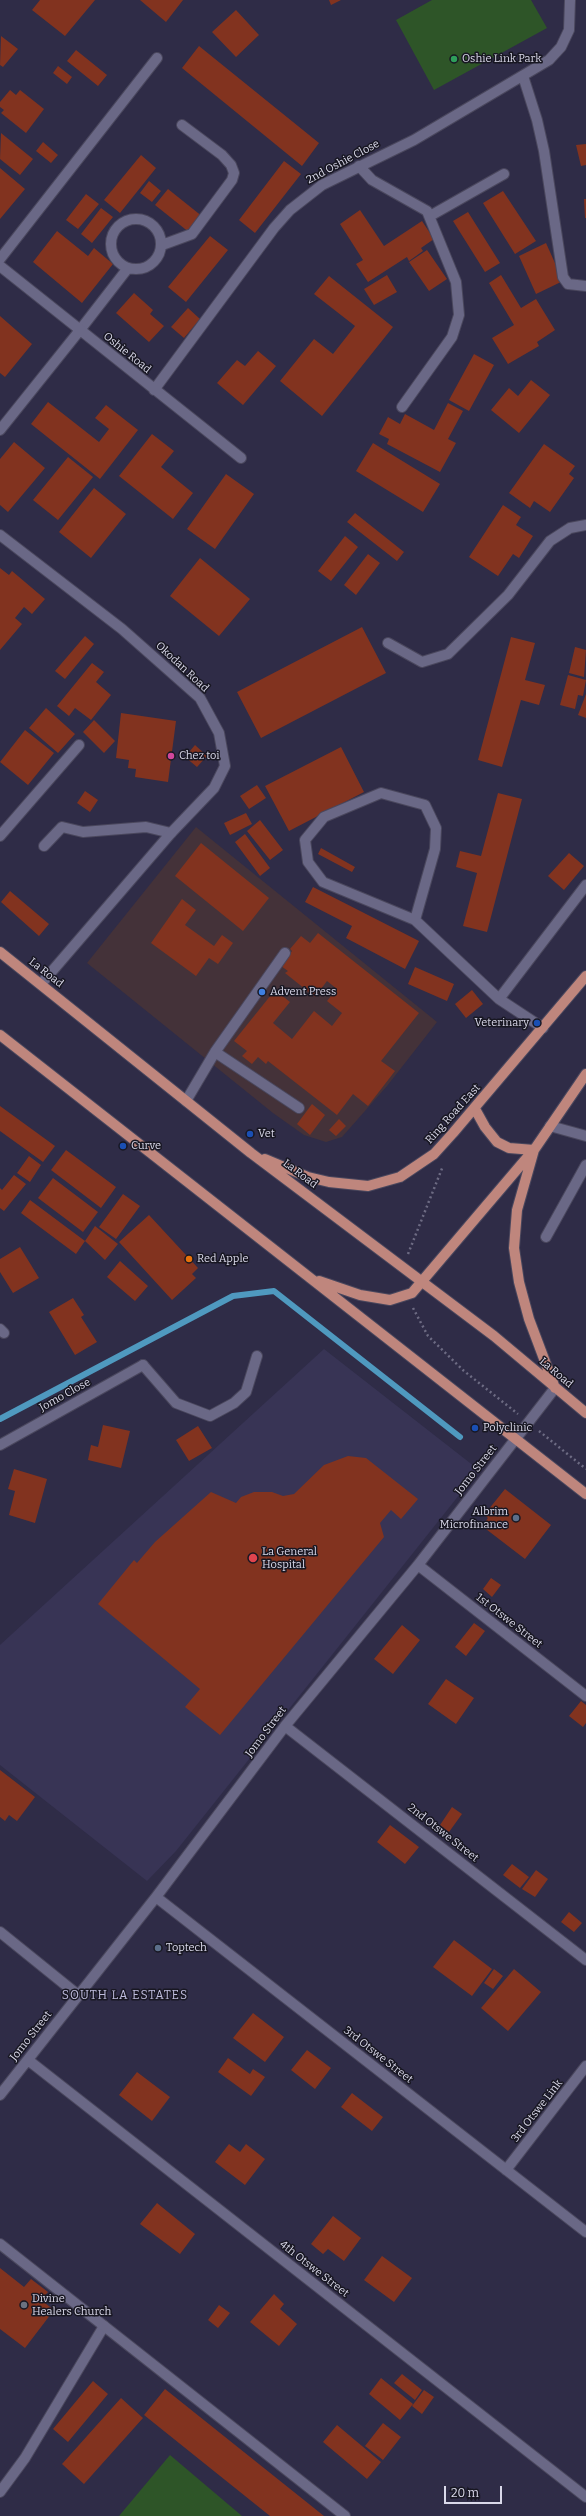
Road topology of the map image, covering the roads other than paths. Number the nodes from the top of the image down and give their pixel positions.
1 (570, 0) edge
2 (157, 58) dead end
3 (523, 76) junction
4 (182, 125) dead end
5 (359, 166) junction
6 (504, 174) dead end
7 (430, 216) junction
8 (162, 245) junction
9 (0, 259) edge
10 (0, 266) edge
11 (128, 268) junction
12 (586, 286) edge
13 (80, 330) junction
14 (154, 390) junction
15 (402, 407) dead end
16 (0, 430) edge
17 (241, 458) dead end
18 (586, 525) edge
19 (0, 535) edge
20 (388, 643) dead end
21 (79, 745) dead end
22 (171, 833) junction
23 (0, 836) edge
24 (44, 846) dead end
25 (586, 885) edge
26 (416, 920) junction
27 (0, 952) edge
28 (285, 953) dead end
29 (586, 976) edge
30 (41, 984) junction
31 (499, 1000) junction
32 (543, 1028) junction
33 (0, 1035) edge
34 (215, 1052) junction
35 (586, 1074) edge
36 (186, 1101) junction
37 (299, 1108) dead end
38 (475, 1109) junction
39 (550, 1126) junction
40 (586, 1136) edge
41 (534, 1150) junction
42 (251, 1153) junction
43 (586, 1165) edge
44 (546, 1237) dead end
45 (311, 1278) junction
46 (420, 1280) junction
47 (256, 1356) dead end
48 (555, 1388) junction
49 (586, 1413) edge
50 (516, 1439) junction
51 (0, 1445) edge
52 (586, 1494) edge
53 (418, 1565) junction
54 (586, 1696) edge
55 (285, 1726) junction
56 (156, 1897) junction
57 (0, 1932) edge
58 (586, 1960) edge
59 (78, 1995) junction
60 (28, 2060) junction
61 (586, 2066) edge
62 (0, 2095) edge
63 (506, 2170) junction
64 (586, 2232) edge
65 (0, 2244) edge
66 (104, 2326) junction
67 (0, 2492) edge
68 (586, 2497) edge
69 (346, 2516) edge

1 - 3 street, 2nd Oshie Close
2 - 9 street
3 - 5 street, 2nd Oshie Close
3 - 12 street
4 - 8 street
5 - 7 street
5 - 14 street, 2nd Oshie Close
6 - 7 street
7 - 15 street
8 - 11 street
8 - 11 street
10 - 13 street, Oshie Road
11 - 13 street
13 - 14 street, Oshie Road
13 - 16 street
14 - 17 street, Oshie Road
18 - 20 street
19 - 22 street, Okodan Road
21 - 23 street
22 - 24 street
22 - 30 street, Okodan Road
25 - 31 street
26 - 26 street
26 - 31 street
27 - 30 main road, La Road
28 - 34 street
29 - 32 main road, Ring Road East
30 - 36 main road, La Road
31 - 32 street
32 - 38 main road, Ring Road East
33 - 45 main road
34 - 36 street
34 - 37 street
35 - 39 main road
36 - 42 main road, La Road
38 - 41 main road
38 - 42 main road, Ring Road East
39 - 40 street
39 - 41 main road
41 - 46 main road
41 - 48 main road
42 - 46 main road, La Road
43 - 44 street
45 - 46 main road
45 - 50 main road
46 - 48 main road, La Road
47 - 51 street, Jomo Close
48 - 49 main road, La Road
48 - 50 street, Jomo Street
50 - 52 main road
50 - 53 street, Jomo Street
53 - 54 street, 1st Otswe Street
53 - 55 street, Jomo Street
55 - 56 street, Jomo Street
55 - 58 street, 2nd Otswe Street
56 - 59 street, Jomo Street
56 - 63 street, 3rd Otswe Street
57 - 59 street
59 - 60 street, Jomo Street
60 - 62 street, Jomo Street
60 - 68 street, 4th Otswe Street
61 - 63 street, 3rd Otswe Link
63 - 64 street, 3rd Otswe Street
65 - 66 street
66 - 67 street
66 - 69 street

